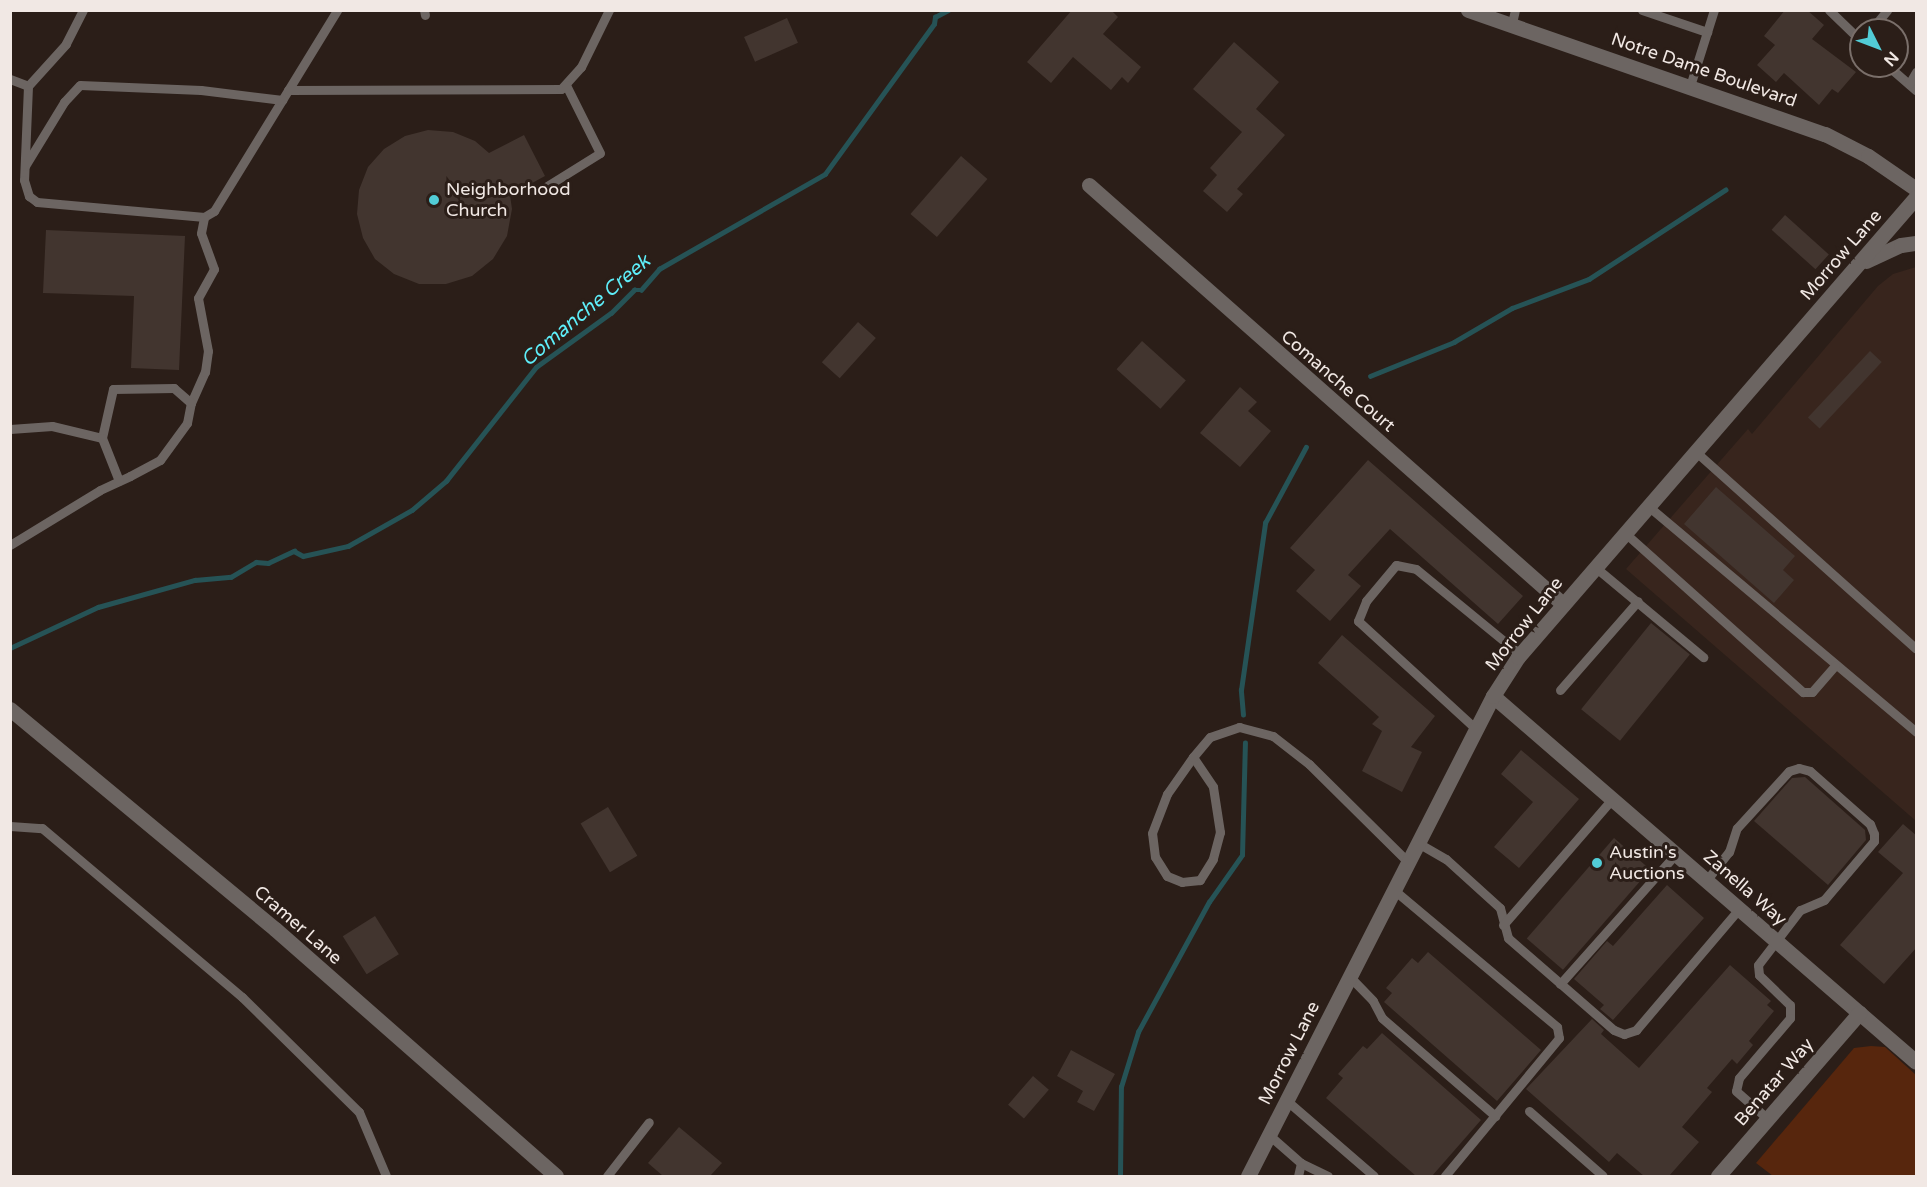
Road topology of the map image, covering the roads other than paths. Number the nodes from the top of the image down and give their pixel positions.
1 (83, 10) edge
2 (337, 10) edge
3 (609, 10) edge
4 (1468, 10) edge
5 (1642, 10) edge
6 (1714, 10) edge
7 (1829, 10) edge
8 (1874, 10) edge
9 (1885, 14) edge
10 (1514, 17) edge
11 (1849, 29) edge
12 (1707, 32) junction
13 (1917, 72) edge
14 (10, 79) edge
15 (566, 85) junction
16 (28, 86) junction
17 (1690, 86) junction
18 (1913, 87) edge
19 (288, 90) junction
20 (282, 100) junction
21 (25, 167) junction
22 (1089, 185) dead end
23 (547, 186) dead end
24 (1917, 189) edge
25 (1917, 197) edge
26 (204, 217) junction
27 (1917, 243) edge
28 (1856, 267) junction
29 (191, 403) junction
30 (10, 429) edge
31 (102, 438) junction
32 (1696, 452) junction
33 (119, 481) junction
34 (1648, 506) junction
35 (1625, 533) junction
36 (10, 545) edge
37 (1595, 567) junction
38 (1638, 601) junction
39 (1563, 604) junction
40 (1917, 649) edge
41 (1520, 654) junction
42 (1703, 657) dead end
43 (1835, 666) junction
44 (1560, 690) dead end
45 (1493, 696) junction
46 (10, 709) edge
47 (1476, 729) junction
48 (1917, 732) edge
49 (1192, 757) junction
50 (1612, 799) junction
51 (10, 826) edge
52 (1418, 843) junction
53 (1676, 854) junction
54 (1408, 862) junction
55 (1706, 881) junction
56 (1394, 890) junction
57 (1739, 909) junction
58 (1503, 925) junction
59 (1775, 940) junction
60 (1350, 977) junction
61 (1560, 984) junction
62 (1859, 1013) junction
63 (1917, 1062) edge
64 (1286, 1100) junction
65 (1529, 1112) dead end
66 (1495, 1116) junction
67 (1768, 1119) junction
68 (649, 1122) dead end
69 (1269, 1135) junction
70 (1301, 1163) junction
71 (386, 1176) edge
72 (556, 1176) edge
73 (607, 1176) edge
74 (1248, 1176) edge
75 (1298, 1176) edge
76 (1328, 1176) edge
77 (1374, 1176) edge
78 (1445, 1176) edge
79 (1603, 1176) edge
80 (1721, 1176) edge

1 - 16 lane
2 - 19 lane
3 - 15 lane
4 - 10 street, Notre Dame Boulevard
5 - 12 lane
6 - 12 lane
7 - 11 lane
8 - 9 lane
10 - 17 street, Notre Dame Boulevard
12 - 17 lane
13 - 18 lane
14 - 16 lane
15 - 19 lane
15 - 23 lane
16 - 21 lane
17 - 24 street, Notre Dame Boulevard
19 - 20 lane
20 - 21 lane
20 - 26 lane
21 - 26 lane
22 - 39 street, Comanche Court
25 - 28 street, Morrow Lane
26 - 29 lane
27 - 28 street
28 - 32 street, Morrow Lane
29 - 31 lane
29 - 33 lane
30 - 31 lane
31 - 33 lane
32 - 34 street, Morrow Lane
32 - 40 lane
33 - 36 lane
34 - 35 street, Morrow Lane
34 - 43 lane
35 - 37 street, Morrow Lane
35 - 43 lane
37 - 38 lane
37 - 39 street, Morrow Lane
38 - 42 lane
38 - 44 lane
39 - 41 street, Morrow Lane
41 - 45 street, Morrow Lane
41 - 47 lane
43 - 48 lane
45 - 47 street, Morrow Lane
45 - 50 street, Zanella Way
46 - 72 street, Cramer Lane
47 - 52 street, Morrow Lane
49 - 49 lane
49 - 54 lane
50 - 53 street, Zanella Way
50 - 58 lane
51 - 71 lane
52 - 54 street, Morrow Lane
52 - 58 lane
53 - 55 street, Zanella Way
53 - 61 lane
54 - 56 street, Morrow Lane
55 - 57 street, Zanella Way
55 - 59 lane
56 - 60 street, Morrow Lane
56 - 66 lane
57 - 59 street, Zanella Way
57 - 61 lane
58 - 61 lane
59 - 62 street, Zanella Way
59 - 67 lane
60 - 64 street, Morrow Lane
60 - 66 lane
62 - 63 street, Zanella Way
62 - 67 street, Benatar Way
64 - 69 street, Morrow Lane
64 - 77 lane
65 - 79 lane
66 - 78 lane
67 - 80 street, Benatar Way
68 - 73 lane
69 - 70 lane
69 - 74 street, Morrow Lane
70 - 75 lane
70 - 76 lane

